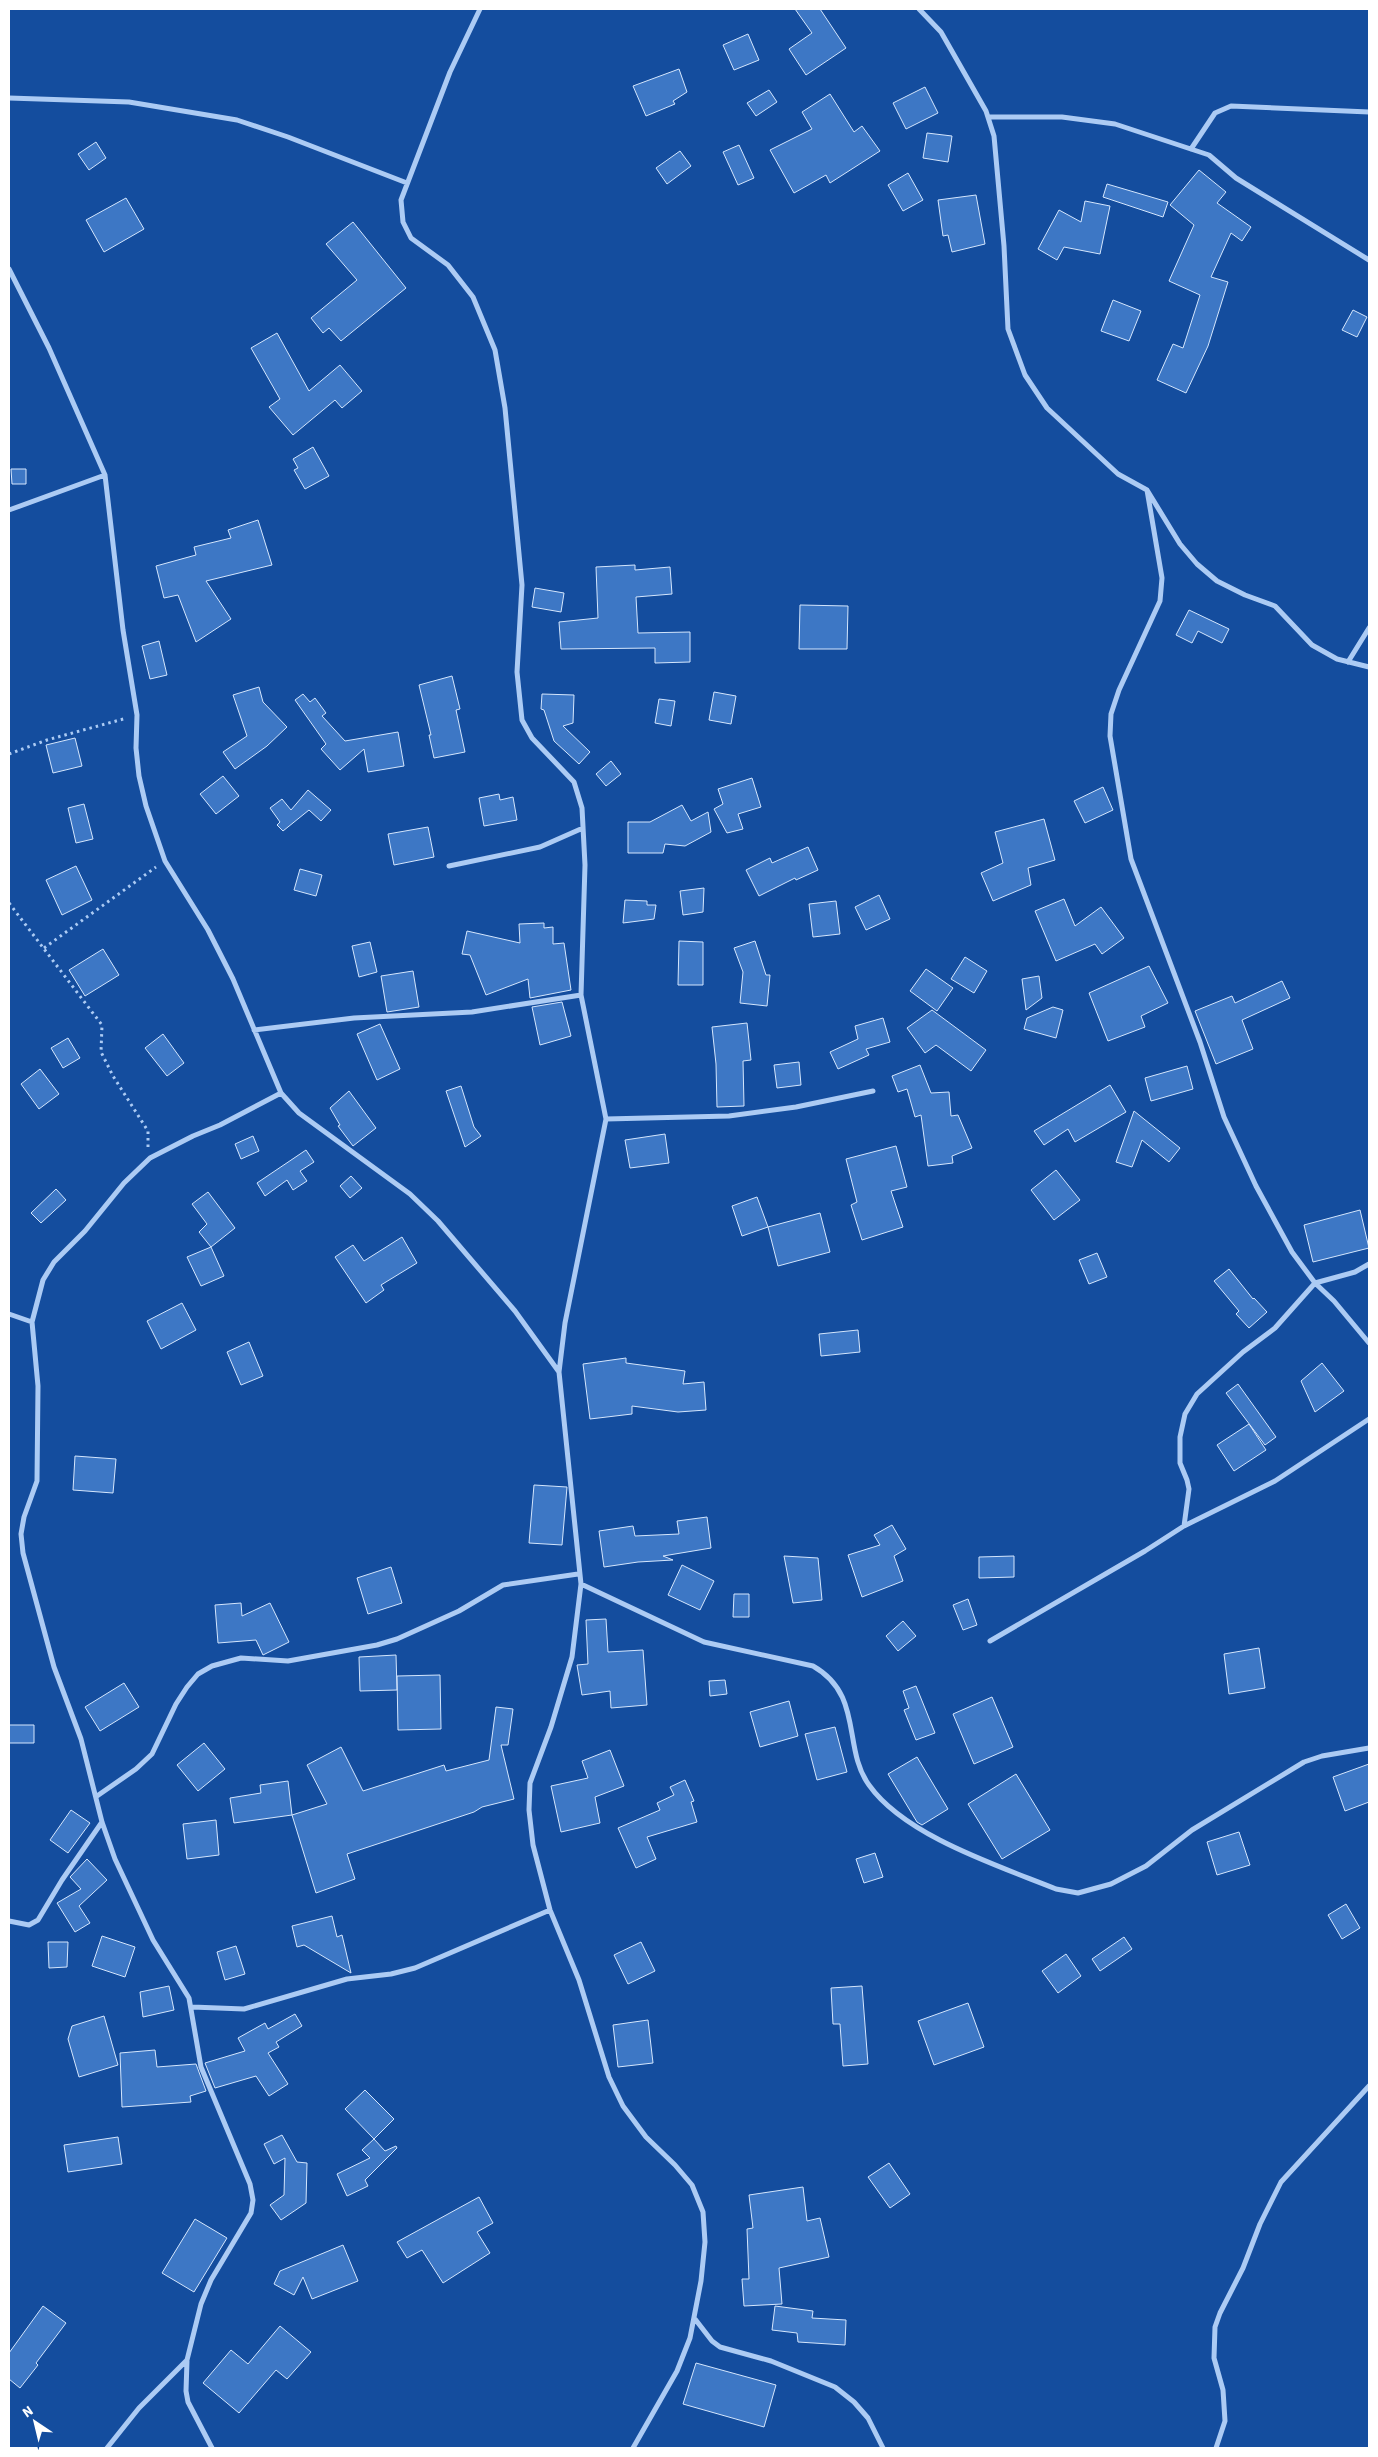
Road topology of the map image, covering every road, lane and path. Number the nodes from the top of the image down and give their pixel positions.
1 (480, 9) edge
2 (919, 9) edge
3 (9, 98) edge
4 (1369, 112) edge
5 (988, 117) junction
6 (1191, 149) junction
7 (407, 183) junction
8 (1369, 260) edge
9 (9, 269) edge
10 (105, 476) junction
11 (1148, 490) junction
12 (9, 510) edge
13 (1369, 628) edge
14 (1348, 662) junction
15 (1369, 667) edge
16 (137, 715) junction
17 (9, 754) edge
18 (583, 828) junction
19 (165, 861) junction
20 (449, 866) dead end
21 (9, 903) edge
22 (44, 948) junction
23 (581, 995) junction
24 (254, 1030) junction
25 (873, 1091) dead end
26 (281, 1093) junction
27 (606, 1119) junction
28 (150, 1158) junction
29 (1369, 1264) edge
30 (1315, 1283) junction
31 (9, 1314) edge
32 (32, 1322) junction
33 (1369, 1342) edge
34 (559, 1372) junction
35 (1369, 1419) edge
36 (1184, 1526) junction
37 (578, 1574) junction
38 (581, 1584) junction
39 (990, 1641) dead end
40 (1369, 1748) edge
41 (97, 1796) junction
42 (102, 1822) junction
43 (550, 1910) junction
44 (9, 1921) edge
45 (192, 2007) junction
46 (1369, 2086) edge
47 (695, 2320) junction
48 (187, 2360) junction
49 (107, 2448) edge
50 (212, 2448) edge
51 (633, 2448) edge
52 (883, 2448) edge
53 (1216, 2448) edge

1 - 7 street
2 - 5 street
3 - 7 street
4 - 6 street
5 - 6 street
5 - 11 street
6 - 8 street
7 - 18 street
9 - 10 street
10 - 12 street
10 - 16 street
11 - 14 street
11 - 30 street
13 - 14 street
14 - 15 street
16 - 17 path
16 - 19 street
18 - 20 street
18 - 23 street
19 - 22 path
19 - 24 street
21 - 22 path
22 - 28 path
23 - 24 street
23 - 27 street
24 - 26 street
25 - 27 street
26 - 28 street
26 - 34 street
27 - 34 street
28 - 32 street
29 - 30 street
30 - 33 street
30 - 36 street
31 - 32 street
32 - 41 street
34 - 37 street
35 - 36 street
36 - 39 street
37 - 38 street
37 - 41 street
38 - 40 street
38 - 43 street
41 - 42 street
42 - 44 street
42 - 45 street
43 - 45 street
43 - 47 street
45 - 48 street
46 - 53 street
47 - 51 street
47 - 52 street
48 - 49 street
48 - 50 street

